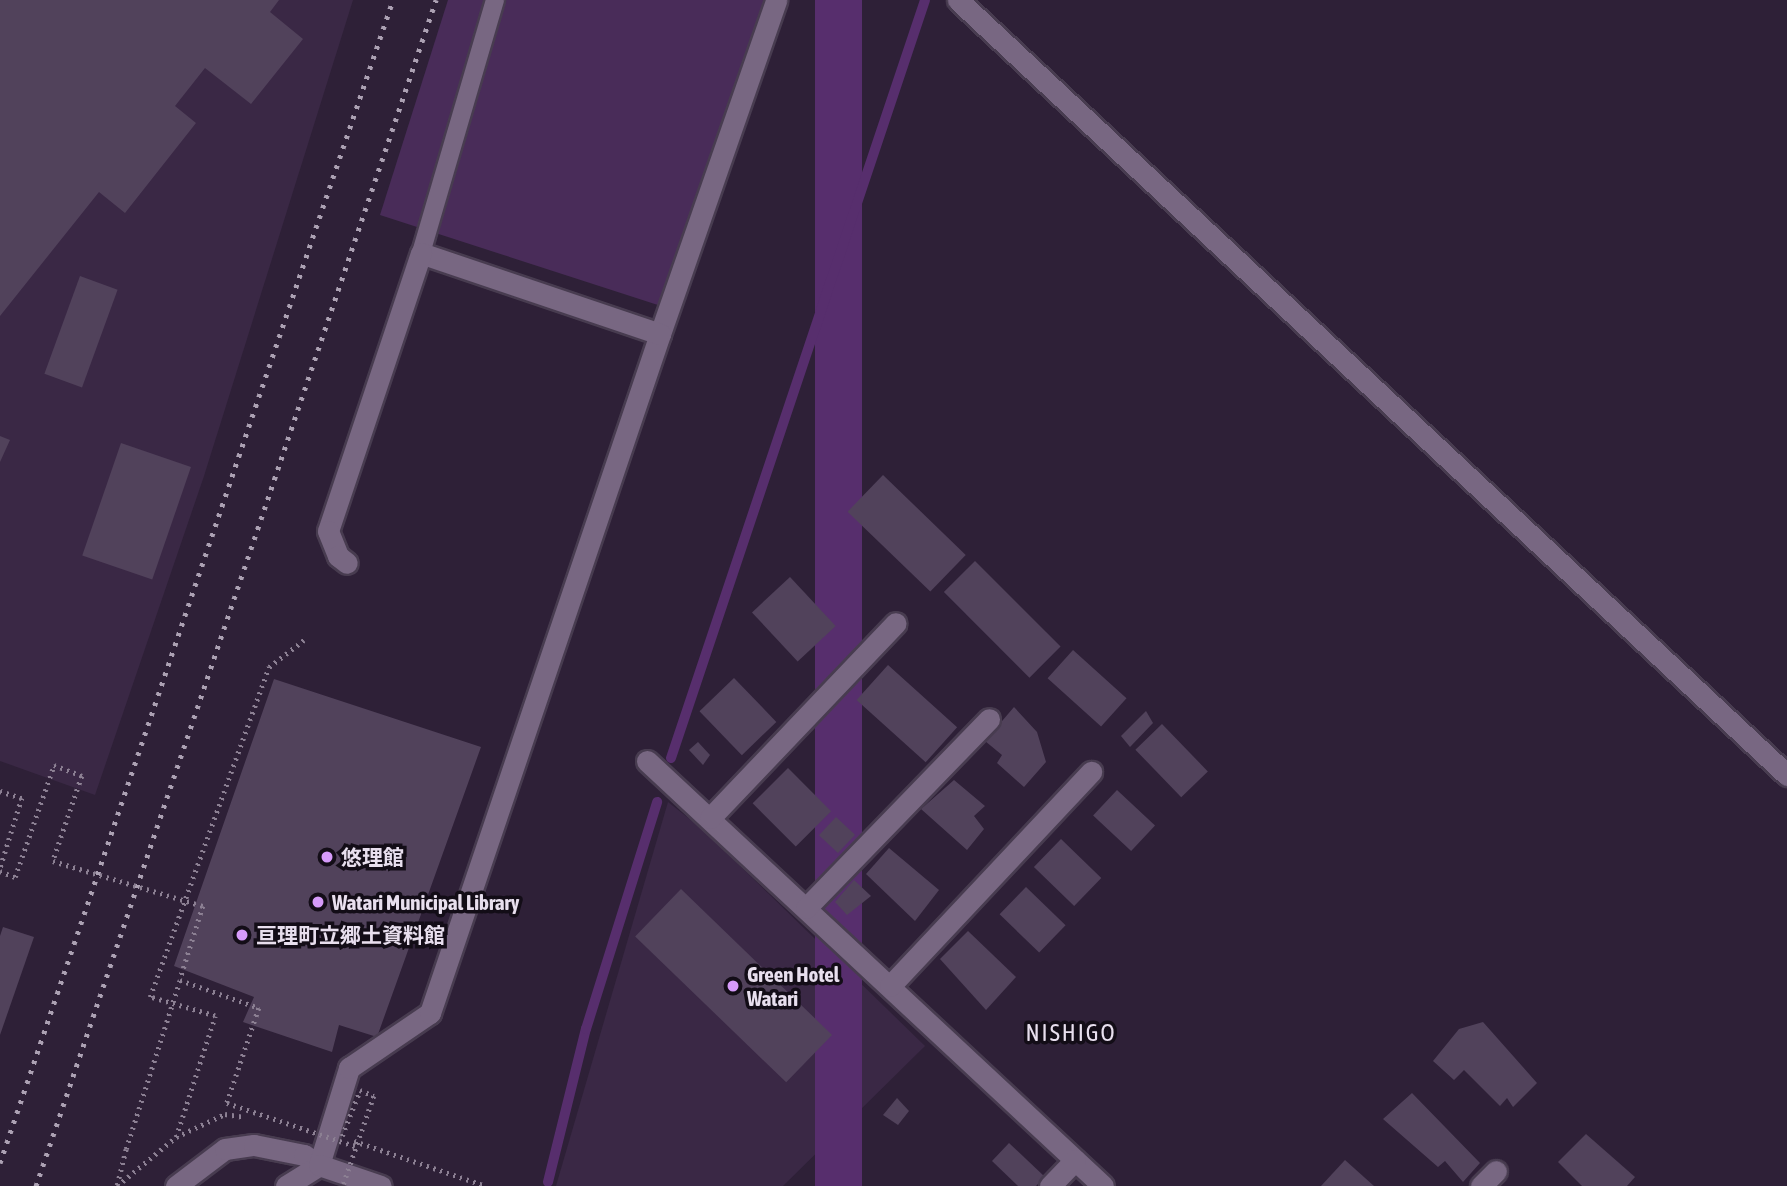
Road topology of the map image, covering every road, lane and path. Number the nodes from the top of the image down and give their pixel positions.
1 (495, 0) edge
2 (776, 0) edge
3 (958, 0) edge
4 (421, 253) junction
5 (660, 334) junction
6 (347, 563) dead end
7 (896, 623) dead end
8 (304, 640) dead end
9 (989, 719) dead end
10 (647, 761) dead end
11 (1091, 772) dead end
12 (1787, 775) edge
13 (0, 791) edge
14 (710, 818) junction
15 (0, 870) edge
16 (806, 908) junction
17 (180, 980) junction
18 (890, 986) junction
19 (341, 1136) dead end
20 (176, 1137) dead end
21 (355, 1146) junction
22 (393, 1154) dead end
23 (1075, 1160) junction
24 (319, 1165) junction
25 (376, 1184) edge
26 (117, 1185) edge
27 (176, 1186) edge
28 (286, 1186) edge
29 (343, 1186) edge
30 (486, 1186) edge
31 (1050, 1186) edge
32 (1103, 1186) edge

1 - 4 lane
2 - 5 street
3 - 12 street
4 - 5 street
4 - 6 street
5 - 24 street
7 - 14 street
8 - 20 path
9 - 16 street
10 - 14 street
11 - 18 street
13 - 15 path
14 - 16 street
15 - 17 path, bridge
16 - 18 street
17 - 21 path, bridge
17 - 26 path, bridge
18 - 23 street
19 - 21 path, bridge
21 - 29 path, bridge
22 - 30 path
23 - 31 street
23 - 32 street
24 - 25 street
24 - 27 street
24 - 28 street

